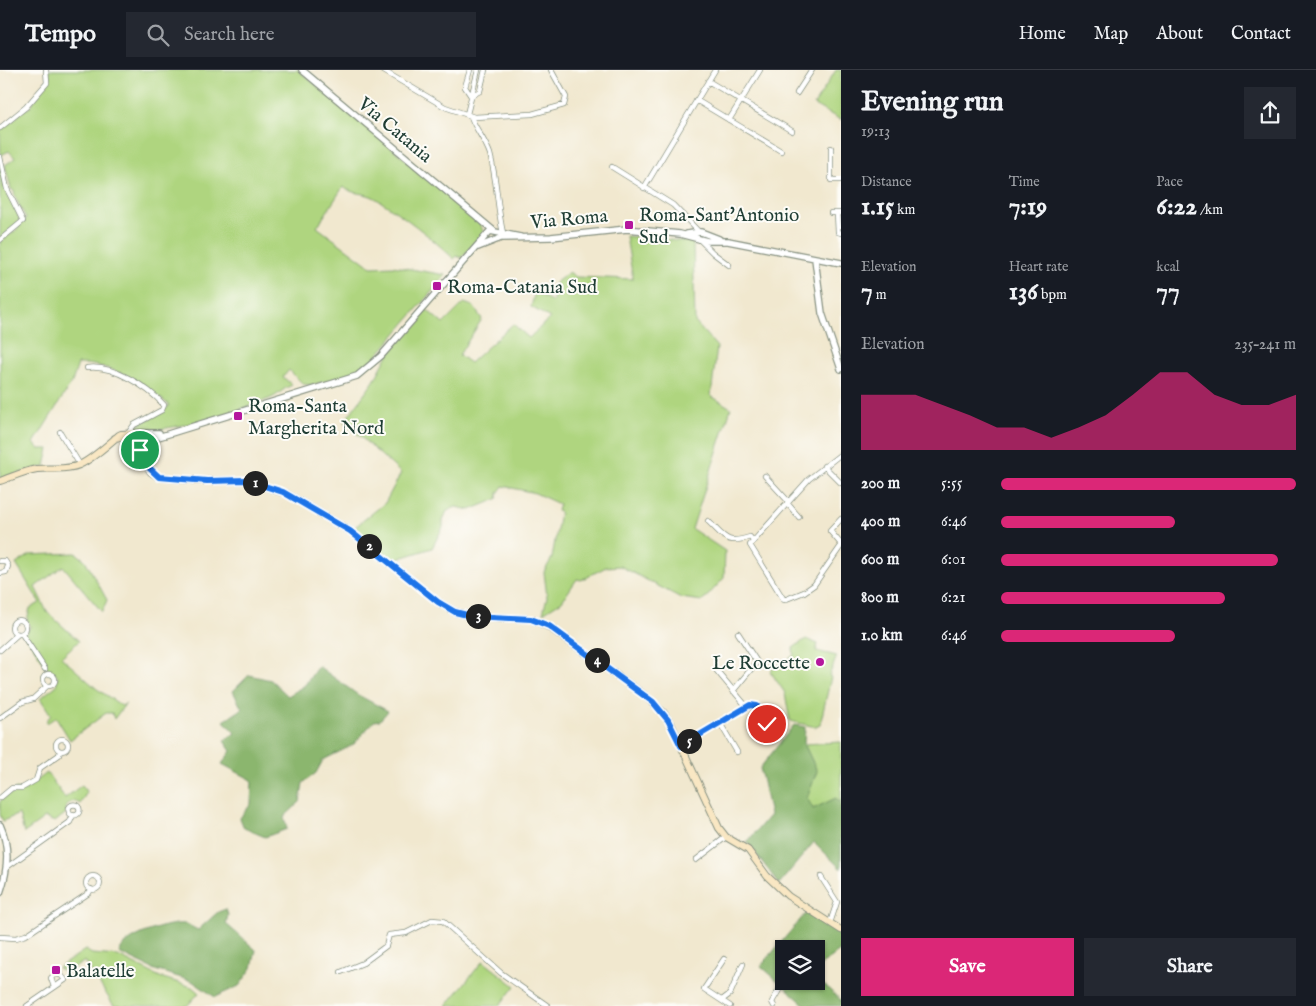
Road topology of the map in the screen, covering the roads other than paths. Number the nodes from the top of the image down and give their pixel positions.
1 (46, 70) edge
2 (302, 70) edge
3 (382, 70) edge
4 (470, 70) edge
5 (478, 70) edge
6 (485, 70) edge
7 (551, 70) edge
8 (715, 70) edge
9 (760, 70) edge
10 (812, 70) edge
11 (708, 81) junction
12 (797, 93) dead end
13 (471, 96) junction
14 (696, 100) junction
15 (741, 101) junction
16 (469, 115) junction
17 (729, 120) junction
18 (0, 128) edge
19 (792, 131) dead end
20 (831, 148) dead end
21 (781, 151) dead end
22 (0, 157) edge
23 (612, 167) dead end
24 (841, 180) edge
25 (644, 188) junction
26 (836, 213) edge
27 (503, 233) junction
28 (841, 233) edge
29 (491, 235) junction
30 (699, 236) junction
31 (520, 237) junction
32 (710, 239) junction
33 (0, 240) edge
34 (713, 253) junction
35 (815, 259) junction
36 (839, 264) edge
37 (729, 265) dead end
38 (87, 368) dead end
39 (841, 369) edge
40 (174, 431) junction
41 (60, 432) dead end
42 (128, 432) junction
43 (136, 437) junction
44 (115, 438) junction
45 (142, 442) junction
46 (841, 454) edge
47 (143, 462) junction
48 (80, 465) junction
49 (824, 466) junction
50 (765, 476) dead end
51 (0, 481) edge
52 (841, 483) edge
53 (788, 502) junction
54 (799, 517) dead end
55 (841, 519) edge
56 (708, 521) dead end
57 (753, 541) junction
58 (841, 545) edge
59 (0, 560) edge
60 (0, 573) edge
61 (738, 633) dead end
62 (0, 650) edge
63 (45, 669) dead end
64 (717, 671) dead end
65 (47, 686) dead end
66 (734, 691) junction
67 (747, 707) junction
68 (0, 718) edge
69 (720, 723) junction
70 (767, 724) dead end
71 (681, 746) junction
72 (60, 751) dead end
73 (737, 752) dead end
74 (0, 798) edge
75 (73, 815) dead end
76 (0, 825) edge
77 (726, 837) junction
78 (696, 860) dead end
79 (7, 867) junction
80 (3, 877) edge
81 (821, 877) dead end
82 (91, 889) dead end
83 (0, 893) edge
84 (830, 923) junction
85 (841, 930) edge
86 (0, 937) edge
87 (724, 959) dead end
88 (743, 964) dead end
89 (341, 972) dead end
90 (54, 987) junction
91 (779, 990) dead end
92 (722, 1000) junction
93 (27, 1006) edge
94 (548, 1006) edge
95 (730, 1006) edge
96 (774, 1006) edge

1 - 18 street
2 - 29 street, Via Catania
3 - 16 street
4 - 13 street
5 - 13 street
6 - 13 street
7 - 16 street
8 - 11 street
9 - 15 street
10 - 12 street
11 - 14 street
11 - 15 street
13 - 16 street
14 - 17 street
14 - 25 street
15 - 17 street
15 - 19 street
16 - 27 street
17 - 21 street
20 - 24 street
22 - 33 street
23 - 25 street
25 - 30 street
26 - 28 street
27 - 29 street
27 - 31 street
29 - 31 street
29 - 40 street
30 - 31 street, Via Roma
30 - 32 street, Via Roma
30 - 34 street
32 - 34 street
32 - 35 street, Via Roma
34 - 37 street
35 - 36 street
35 - 39 street
38 - 42 street
40 - 43 street
40 - 45 street
41 - 48 street
42 - 43 main road
42 - 44 main road
43 - 44 main road
43 - 45 main road
43 - 47 main road
44 - 48 main road
45 - 47 main road
46 - 49 street
47 - 71 main road
48 - 51 main road
49 - 52 street
49 - 53 street
50 - 53 street
53 - 54 street
53 - 57 street
55 - 58 street
56 - 57 street
57 - 58 street
59 - 60 street
61 - 66 street
62 - 63 street
64 - 66 street
65 - 68 street
66 - 67 street
67 - 69 street
67 - 70 street
69 - 71 street
69 - 73 street
71 - 77 main road
72 - 74 street
75 - 79 street
76 - 79 street
77 - 78 street
77 - 84 main road
79 - 80 street
80 - 83 street
81 - 84 street
82 - 86 street
84 - 85 main road
87 - 92 street
88 - 92 street
89 - 94 street
90 - 90 street
90 - 93 street
91 - 96 street
92 - 95 street

